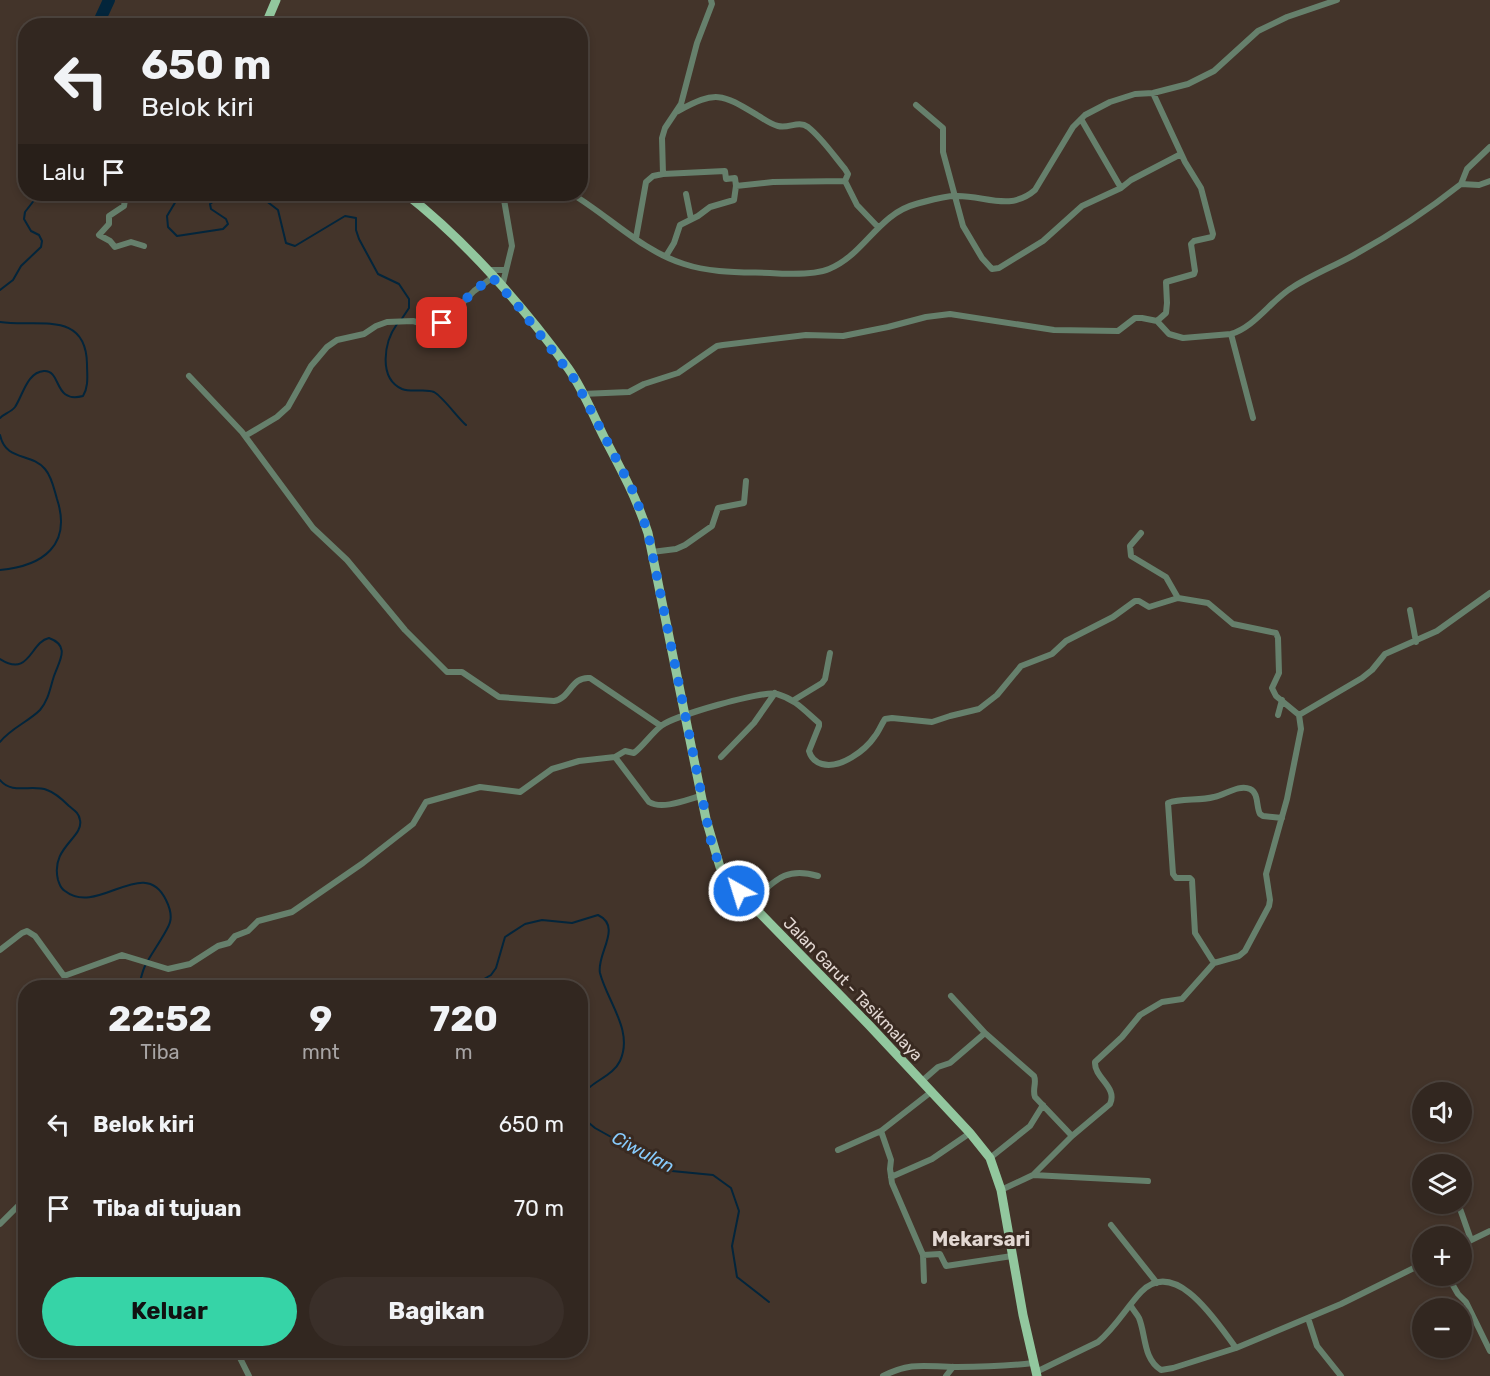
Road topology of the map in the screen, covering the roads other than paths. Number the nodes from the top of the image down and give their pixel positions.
1 (276, 0) edge
2 (711, 0) edge
3 (1336, 0) edge
4 (268, 18) edge
5 (1153, 93) junction
6 (916, 105) dead end
7 (678, 111) junction
8 (1081, 119) junction
9 (1490, 147) edge
10 (1181, 154) junction
11 (663, 174) junction
12 (845, 181) junction
13 (1490, 181) edge
14 (1461, 184) junction
15 (736, 186) junction
16 (1121, 188) junction
17 (686, 194) dead end
18 (956, 196) junction
19 (125, 201) edge
20 (414, 201) edge
21 (504, 201) edge
22 (582, 201) edge
23 (691, 219) junction
24 (878, 227) junction
25 (636, 238) junction
26 (144, 246) dead end
27 (666, 256) junction
28 (506, 270) junction
29 (490, 274) junction
30 (502, 287) junction
31 (1157, 321) junction
32 (1231, 334) junction
33 (189, 376) dead end
34 (582, 394) junction
35 (1252, 418) dead end
36 (245, 436) junction
37 (746, 481) dead end
38 (1141, 532) dead end
39 (652, 552) junction
40 (1490, 593) edge
41 (1178, 598) junction
42 (1410, 610) dead end
43 (1416, 642) junction
44 (830, 653) dead end
45 (775, 693) junction
46 (794, 700) junction
47 (1282, 700) junction
48 (1299, 715) junction
49 (686, 716) junction
50 (1278, 716) dead end
51 (661, 726) junction
52 (615, 757) junction
53 (721, 758) dead end
54 (700, 796) junction
55 (1282, 818) junction
56 (818, 876) dead end
57 (750, 903) junction
58 (0, 950) edge
59 (1214, 963) junction
60 (951, 996) dead end
61 (985, 1033) junction
62 (922, 1081) junction
63 (931, 1092) junction
64 (1043, 1105) junction
65 (881, 1131) junction
66 (970, 1133) junction
67 (1072, 1136) junction
68 (838, 1150) dead end
69 (990, 1158) junction
70 (1033, 1175) junction
71 (891, 1177) junction
72 (1148, 1181) dead end
73 (1001, 1190) junction
74 (18, 1206) edge
75 (0, 1224) edge
76 (1111, 1225) dead end
77 (1490, 1231) edge
78 (1472, 1240) edge
79 (923, 1255) junction
80 (1012, 1256) junction
81 (1412, 1269) edge
82 (924, 1281) dead end
83 (1157, 1283) junction
84 (1453, 1286) edge
85 (1131, 1306) junction
86 (1308, 1318) junction
87 (1236, 1348) junction
88 (1490, 1351) edge
89 (240, 1358) edge
90 (953, 1367) junction
91 (1035, 1370) edge
92 (249, 1376) edge
93 (884, 1376) edge
94 (946, 1376) edge
95 (1341, 1376) edge

1 - 4 main road
2 - 7 street
3 - 5 street
5 - 8 street
5 - 10 street
6 - 18 street
7 - 11 street
7 - 12 street
8 - 16 street
8 - 18 street
9 - 14 street
10 - 16 street
10 - 31 street
11 - 15 street
11 - 25 street
12 - 15 street
12 - 24 street
13 - 14 street
14 - 32 street
15 - 23 street
16 - 18 street
17 - 23 street
18 - 24 street
19 - 26 street
20 - 29 main road, Jalan Garut - Tasikmalaya
21 - 28 street
22 - 25 street
23 - 27 street
24 - 27 street
25 - 27 street
28 - 29 street
28 - 30 street
29 - 30 main road, Jalan Garut - Tasikmalaya
29 - 36 street
30 - 34 main road, Jalan Garut - Tasikmalaya
31 - 32 street
31 - 34 street
32 - 35 street
33 - 36 street
34 - 39 main road, Jalan Garut - Tasikmalaya
36 - 51 street
37 - 39 street
38 - 41 street
39 - 49 main road, Jalan Garut - Tasikmalaya
40 - 43 street
41 - 46 street
41 - 47 street
42 - 43 street
43 - 48 street
44 - 46 street
45 - 46 street
45 - 49 street
45 - 53 street
47 - 48 street
47 - 50 street
48 - 55 street
49 - 51 street
49 - 54 main road, Jalan Garut - Tasikmalaya
51 - 52 street
52 - 54 street
52 - 58 street
54 - 57 main road, Jalan Garut - Tasikmalaya
55 - 59 street
55 - 59 street
56 - 57 street
57 - 62 main road, Jalan Garut - Tasikmalaya
59 - 67 street
60 - 61 street
61 - 62 street
61 - 64 street
62 - 63 main road, Jalan Garut - Tasikmalaya
63 - 65 street
63 - 66 main road, Jalan Garut - Tasikmalaya
64 - 67 street
64 - 69 street
65 - 68 street
65 - 71 street
66 - 69 main road, Jalan Garut - Tasikmalaya
66 - 71 street
67 - 70 street
69 - 73 main road, Jalan Garut - Tasikmalaya
70 - 72 street
70 - 73 street
71 - 79 street
73 - 80 main road, Jalan Garut - Tasikmalaya
74 - 75 street
76 - 83 street
77 - 78 street
79 - 80 street
79 - 82 street
80 - 91 main road, Jalan Garut - Tasikmalaya
81 - 86 street
83 - 85 street
83 - 87 street
84 - 88 street
85 - 87 street
85 - 91 street
86 - 87 street
86 - 95 street
89 - 92 street
90 - 91 street
90 - 93 street
90 - 94 street

